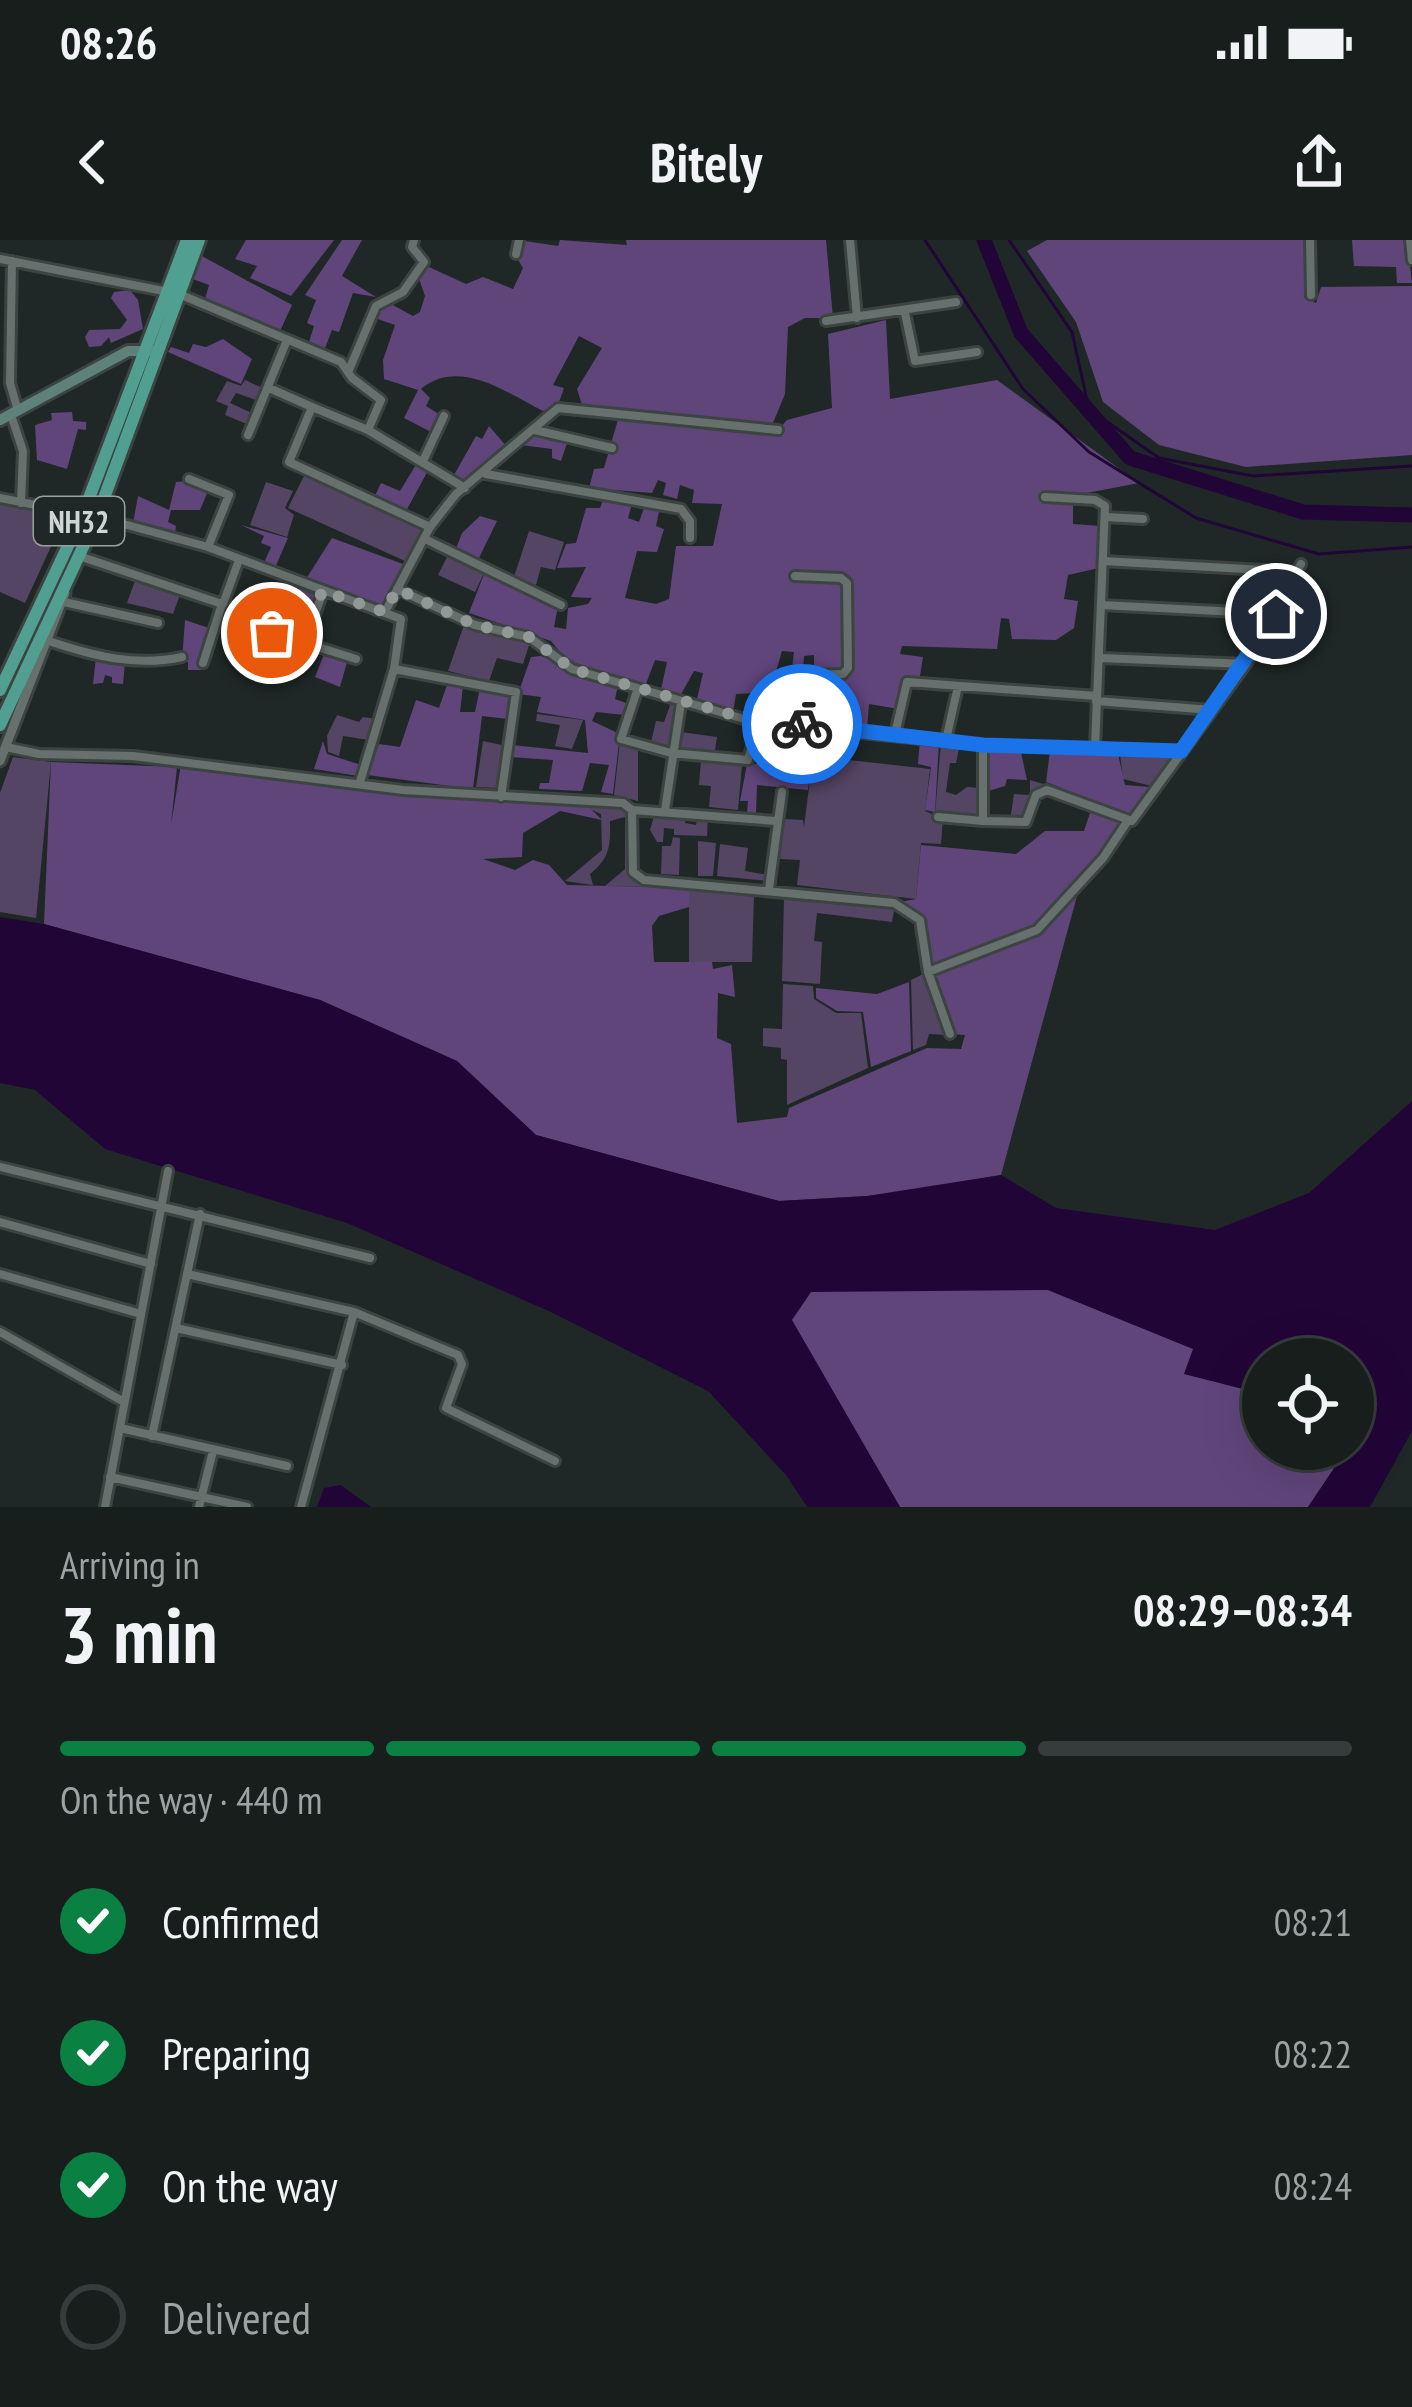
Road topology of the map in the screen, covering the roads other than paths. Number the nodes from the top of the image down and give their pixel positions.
1 (187, 240) edge
2 (199, 240) edge
3 (414, 240) edge
4 (519, 240) edge
5 (850, 240) edge
6 (1310, 240) edge
7 (1410, 240) edge
8 (516, 254) dead end
9 (0, 259) edge
10 (1412, 260) edge
11 (12, 261) junction
12 (174, 294) junction
13 (1311, 295) dead end
14 (956, 302) dead end
15 (905, 313) junction
16 (857, 318) junction
17 (826, 321) dead end
18 (287, 340) junction
19 (153, 349) junction
20 (977, 352) dead end
21 (349, 370) junction
22 (269, 388) junction
23 (312, 407) junction
24 (10, 415) edge
25 (444, 416) dead end
26 (368, 430) junction
27 (534, 430) junction
28 (778, 430) dead end
29 (248, 435) dead end
30 (612, 448) dead end
31 (423, 461) junction
32 (484, 474) junction
33 (189, 479) dead end
34 (465, 488) junction
35 (1045, 497) dead end
36 (0, 498) edge
37 (21, 503) junction
38 (90, 515) junction
39 (1105, 517) junction
40 (1143, 519) dead end
41 (430, 526) junction
42 (690, 538) dead end
43 (425, 539) junction
44 (208, 547) junction
45 (79, 556) junction
46 (239, 560) junction
47 (1103, 561) junction
48 (795, 575) dead end
49 (66, 583) junction
50 (397, 589) junction
51 (322, 591) junction
52 (64, 602) junction
53 (222, 604) junction
54 (561, 604) dead end
55 (1102, 605) junction
56 (385, 612) junction
57 (1276, 614) junction
58 (239, 622) dead end
59 (158, 623) dead end
60 (49, 641) junction
61 (305, 644) junction
62 (182, 658) dead end
63 (1100, 658) junction
64 (356, 659) dead end
65 (203, 663) dead end
66 (1246, 664) junction
67 (394, 669) junction
68 (958, 686) junction
69 (0, 690) edge
70 (637, 691) junction
71 (1097, 699) junction
72 (681, 704) junction
73 (1212, 710) junction
74 (758, 722) junction
75 (804, 724) junction
76 (0, 725) edge
77 (895, 734) junction
78 (946, 740) junction
79 (983, 745) junction
80 (6, 747) junction
81 (1095, 747) junction
82 (1181, 751) junction
83 (671, 753) junction
84 (0, 761) edge
85 (360, 782) junction
86 (782, 792) dead end
87 (501, 796) junction
88 (632, 810) junction
89 (665, 810) junction
90 (938, 817) dead end
91 (776, 821) junction
92 (983, 821) junction
93 (1127, 822) junction
94 (769, 889) junction
95 (928, 972) junction
96 (950, 1034) dead end
97 (0, 1167) edge
98 (168, 1171) dead end
99 (162, 1206) junction
100 (200, 1214) junction
101 (0, 1222) edge
102 (370, 1258) dead end
103 (151, 1264) junction
104 (0, 1274) edge
105 (187, 1274) junction
106 (354, 1312) junction
107 (141, 1314) junction
108 (176, 1328) junction
109 (0, 1332) edge
110 (342, 1364) junction
111 (124, 1403) junction
112 (120, 1428) junction
113 (152, 1436) junction
114 (213, 1451) junction
115 (555, 1461) dead end
116 (287, 1466) dead end
117 (110, 1477) junction
118 (202, 1494) junction
119 (105, 1507) edge
120 (199, 1507) edge
121 (247, 1507) edge
122 (301, 1507) edge

1 - 12 highway, NH32
2 - 12 highway, NH32
3 - 21 street
4 - 8 street
5 - 16 street
6 - 13 street
7 - 10 street
9 - 11 street
11 - 12 street
11 - 24 street
12 - 18 street
12 - 19 highway, NH32
14 - 15 street
15 - 16 street
15 - 20 street
16 - 17 street
18 - 21 street
18 - 22 street
19 - 24 main road
19 - 38 highway, NH32
21 - 26 street
22 - 23 street
22 - 29 street
23 - 26 street
23 - 41 street
24 - 37 street
25 - 31 street
26 - 31 street
27 - 28 street
27 - 30 street
27 - 32 street
31 - 34 street
32 - 34 street
32 - 42 street
33 - 44 street
34 - 41 street
35 - 39 street
36 - 37 street
37 - 38 street
38 - 44 street
38 - 45 highway, NH32
38 - 69 highway, NH32
39 - 40 street
39 - 47 street
41 - 43 street
43 - 50 street
43 - 54 street
44 - 46 street
45 - 49 highway, NH32
45 - 53 street
46 - 51 street
46 - 53 street
47 - 55 street
47 - 57 street
48 - 75 street
49 - 52 street
49 - 76 highway, NH32
50 - 56 street
50 - 70 street
51 - 56 street
51 - 61 street
52 - 59 street
52 - 60 street
53 - 65 street
55 - 57 street
55 - 63 street
56 - 67 street
57 - 66 street
58 - 61 street
60 - 62 street
60 - 80 street
61 - 64 street
63 - 66 street
63 - 71 street
66 - 73 street
67 - 85 street
67 - 87 street
68 - 71 street
68 - 77 street
68 - 78 street
70 - 72 street
70 - 83 street
71 - 73 street
71 - 81 street
72 - 74 street
72 - 83 street
73 - 82 street
74 - 75 street
74 - 83 street
75 - 77 street
77 - 78 street
78 - 79 street
79 - 81 street
79 - 92 street
80 - 84 street
80 - 85 street
81 - 82 street
82 - 93 street
83 - 89 street
85 - 87 street
86 - 91 street
87 - 88 street
88 - 89 street
88 - 94 street
89 - 91 street
90 - 92 street
91 - 94 street
92 - 93 street
93 - 95 street
94 - 95 street
95 - 96 street
97 - 99 street
98 - 99 street
99 - 100 street
99 - 103 street
100 - 102 street
100 - 105 street
101 - 103 street
103 - 107 street
104 - 107 street
105 - 106 street
105 - 108 street
106 - 110 street
106 - 115 street
107 - 111 street
108 - 110 street
108 - 113 street
109 - 111 street
110 - 122 street
111 - 112 street
112 - 113 street
112 - 117 street
113 - 114 street
114 - 116 street
114 - 118 street
117 - 118 street
117 - 119 street
118 - 120 street
118 - 121 street

